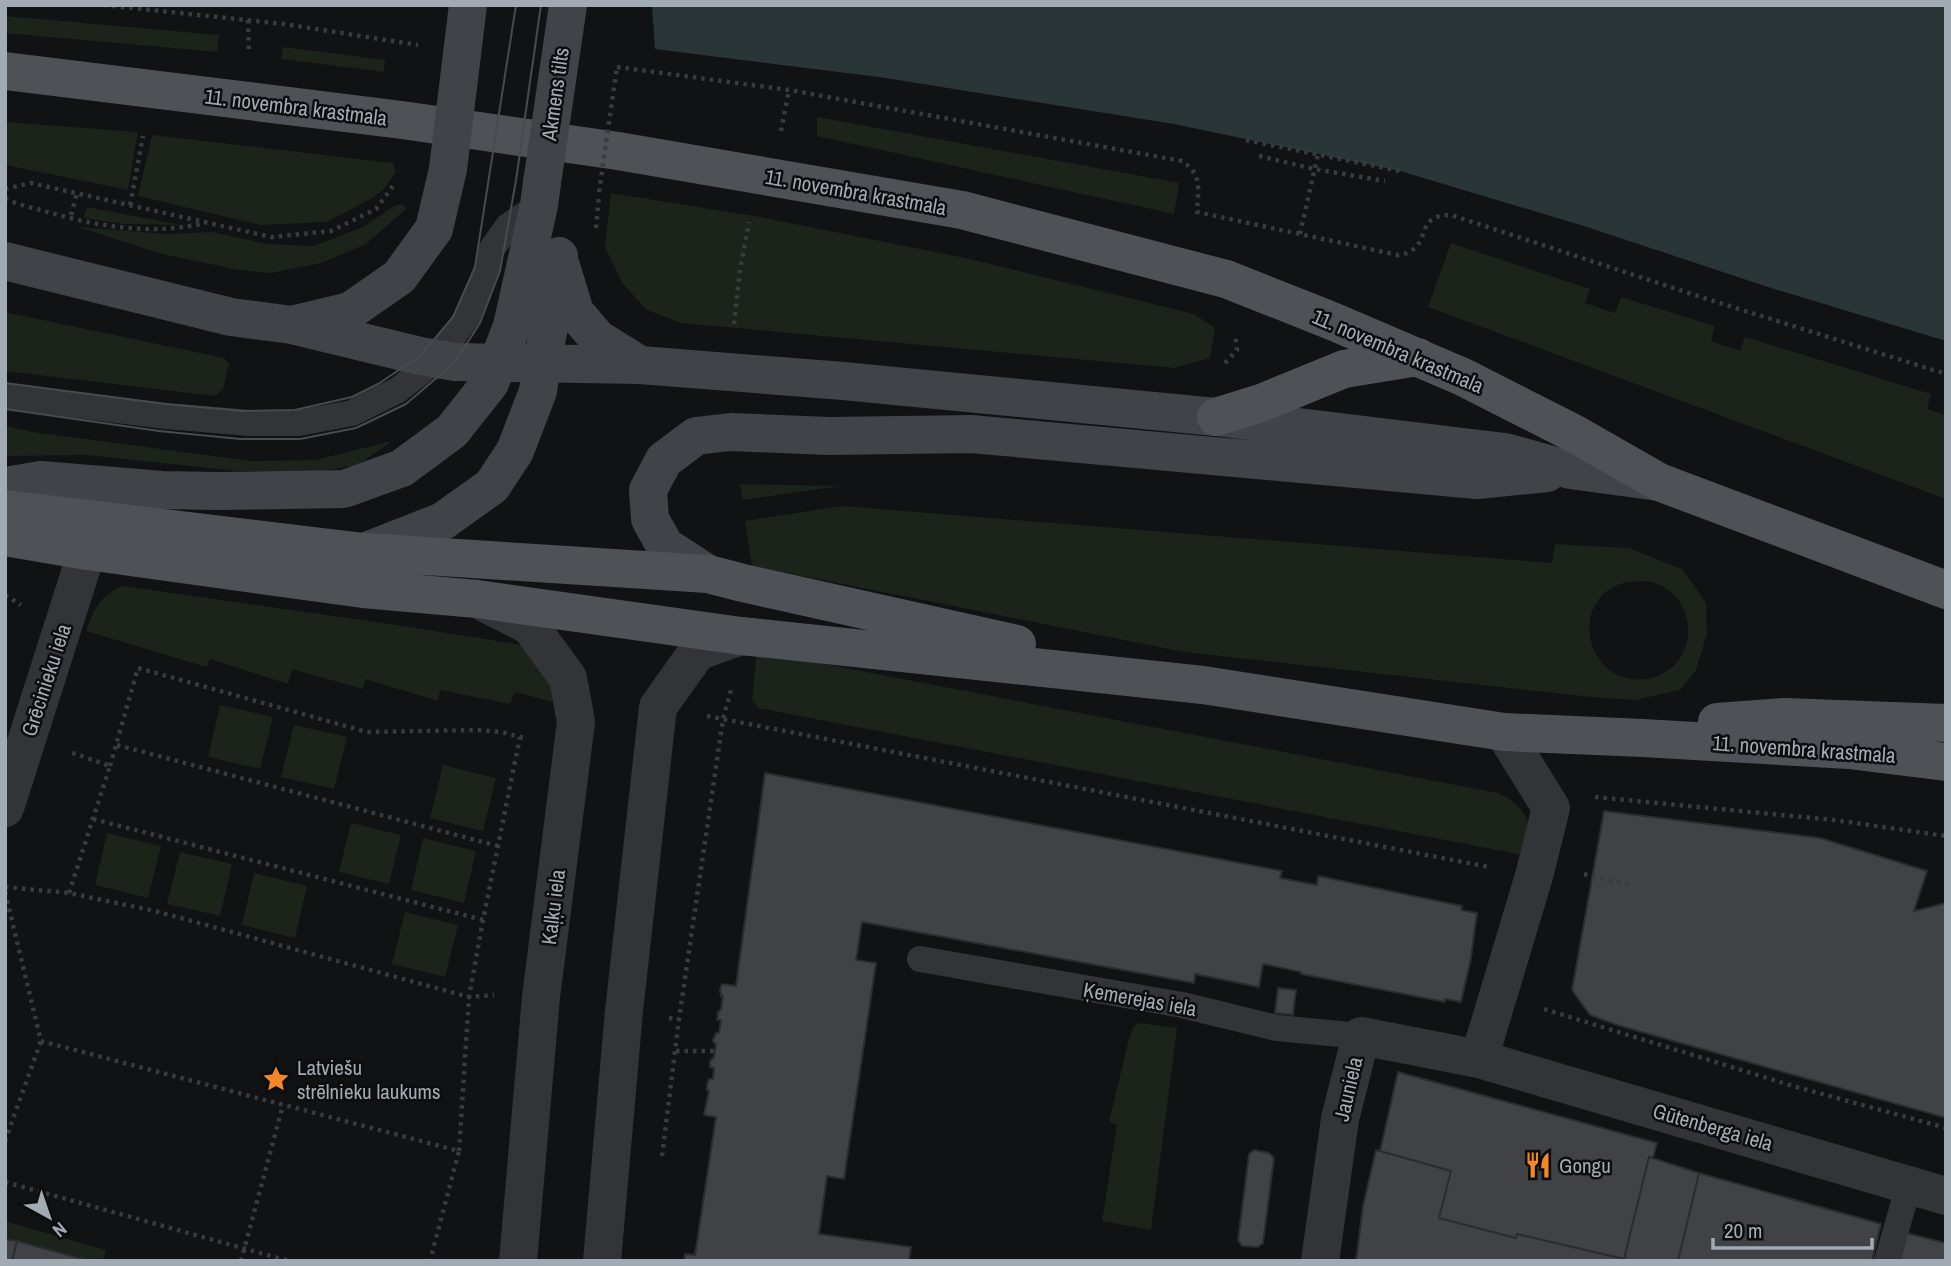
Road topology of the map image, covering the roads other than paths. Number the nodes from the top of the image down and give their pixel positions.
1 (468, 5) edge
2 (568, 5) edge
3 (5, 71) edge
4 (540, 194) junction
5 (559, 257) junction
6 (5, 261) edge
7 (292, 325) junction
8 (1418, 357) junction
9 (437, 359) junction
10 (497, 363) junction
11 (542, 363) junction
12 (640, 365) junction
13 (5, 396) edge
14 (1216, 417) junction
15 (1570, 470) junction
16 (1659, 482) junction
17 (5, 486) edge
18 (5, 509) edge
19 (5, 537) edge
20 (87, 551) junction
21 (364, 552) junction
22 (708, 574) junction
23 (1939, 590) edge
24 (477, 599) junction
25 (741, 636) junction
26 (1203, 685) junction
27 (1946, 723) edge
28 (1504, 732) junction
29 (1643, 738) junction
30 (1946, 762) edge
31 (5, 808) edge
32 (920, 960) dead end
33 (1361, 1036) junction
34 (1479, 1059) junction
35 (1909, 1185) junction
36 (1946, 1196) edge
37 (518, 1261) edge
38 (602, 1261) edge
39 (1320, 1261) edge
40 (1887, 1261) edge

1 - 7 main road, 11. novembra krastmala, bridge
2 - 4 main road, Akmens tilts, bridge
3 - 8 main road, 11. novembra krastmala
4 - 5 main road, 11. novembra krastmala
4 - 9 lane
4 - 10 main road
5 - 11 main road
5 - 12 main road, 11. novembra krastmala
6 - 7 main road, 11. novembra krastmala
7 - 9 main road, 11. novembra krastmala
8 - 14 main road
8 - 16 main road, 11. novembra krastmala
9 - 10 main road, 11. novembra krastmala
9 - 13 lane
10 - 11 main road, 11. novembra krastmala
10 - 17 main road
11 - 12 main road, 11. novembra krastmala
11 - 21 main road
12 - 14 main road, 11. novembra krastmala
14 - 15 main road, 11. novembra krastmala
15 - 16 main road, 11. novembra krastmala
15 - 22 main road
16 - 23 main road, 11. novembra krastmala
18 - 21 main road, 11. novembra krastmala
19 - 20 main road, 11. novembra krastmala
20 - 24 main road, 11. novembra krastmala
20 - 31 street, Grēcinieku iela
21 - 22 main road, 11. novembra krastmala
22 - 26 main road, 11. novembra krastmala
24 - 25 main road, 11. novembra krastmala
24 - 37 street, Kaļķu iela
25 - 26 main road, 11. novembra krastmala
25 - 38 street
26 - 28 main road, 11. novembra krastmala
27 - 29 main road
28 - 29 main road, 11. novembra krastmala
28 - 34 street
29 - 30 main road, 11. novembra krastmala
32 - 33 lane, Ķemerejas iela
33 - 34 street, Jauniela
33 - 39 street, Jauniela
34 - 35 street, Gūtenberga iela
35 - 36 street, Gūtenberga iela
35 - 40 lane

